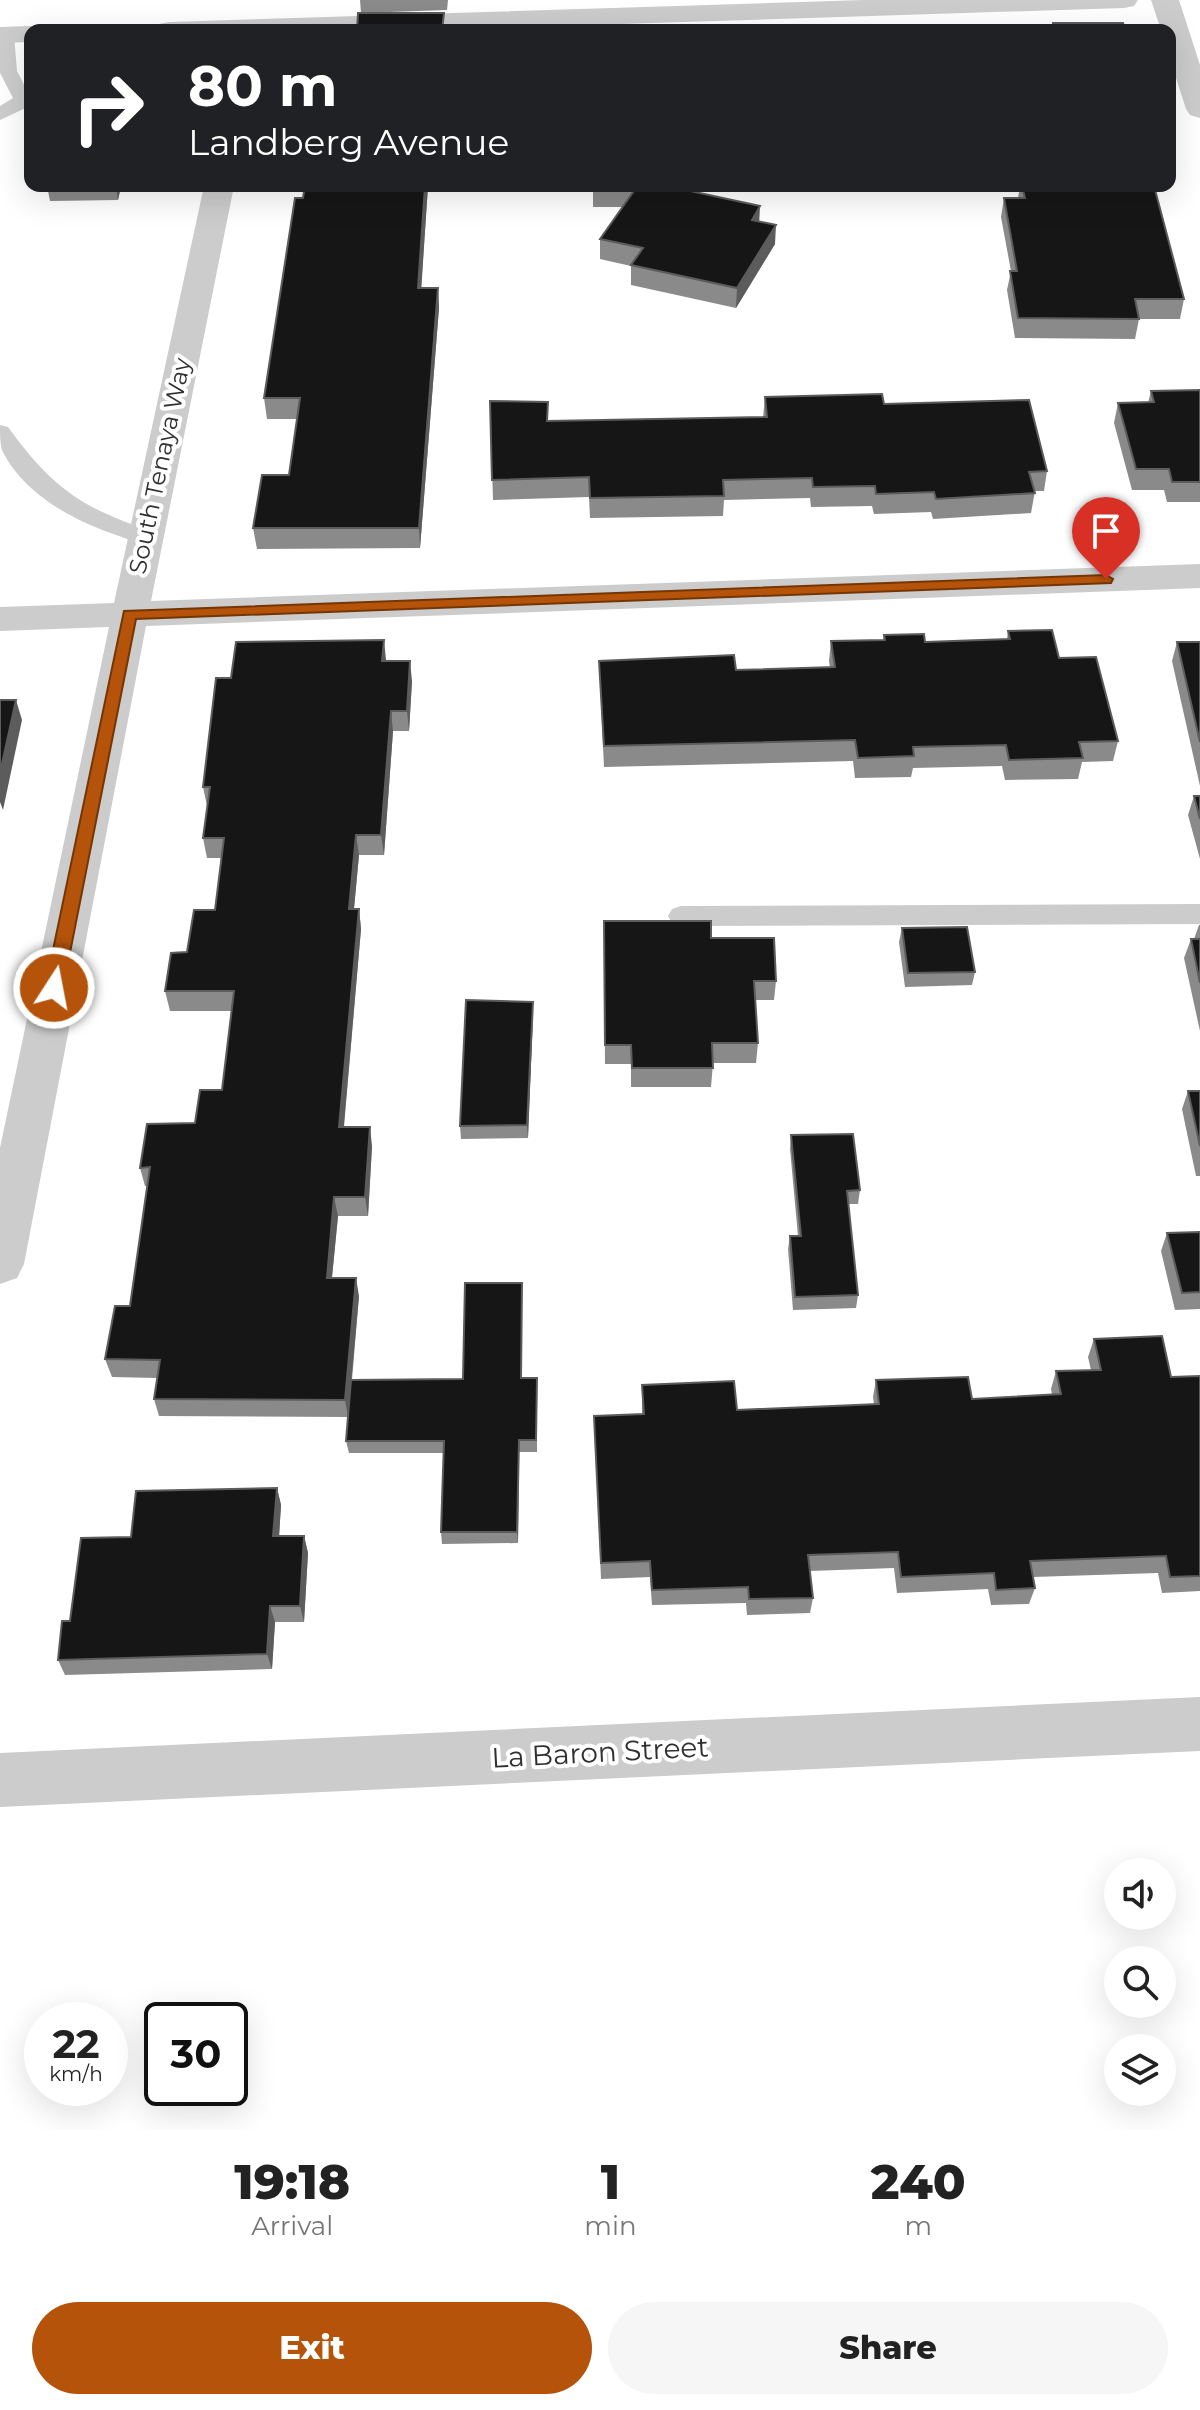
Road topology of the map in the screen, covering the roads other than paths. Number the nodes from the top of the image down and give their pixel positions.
1 (260, 0) edge
2 (1124, 0) edge
3 (1165, 0) edge
4 (253, 24) edge
5 (402, 24) edge
6 (1173, 24) edge
7 (1176, 34) edge
8 (12, 35) edge
9 (24, 98) edge
10 (24, 102) edge
11 (1200, 109) edge
12 (0, 114) edge
13 (218, 192) edge
14 (0, 432) edge
15 (146, 537) junction
16 (1200, 576) edge
17 (130, 614) junction
18 (0, 619) edge
19 (1200, 914) edge
20 (681, 916) dead end
21 (0, 1264) edge
22 (1200, 1724) edge
23 (0, 1780) edge

1 - 4 street
2 - 5 street
3 - 6 street
7 - 11 street
8 - 9 lane
10 - 12 lane
13 - 15 street, South Tenaya Way
14 - 15 lane
15 - 17 street, South Tenaya Way
16 - 17 street
17 - 18 street
17 - 21 street, South Tenaya Way
19 - 20 lane
22 - 23 street, La Baron Street

